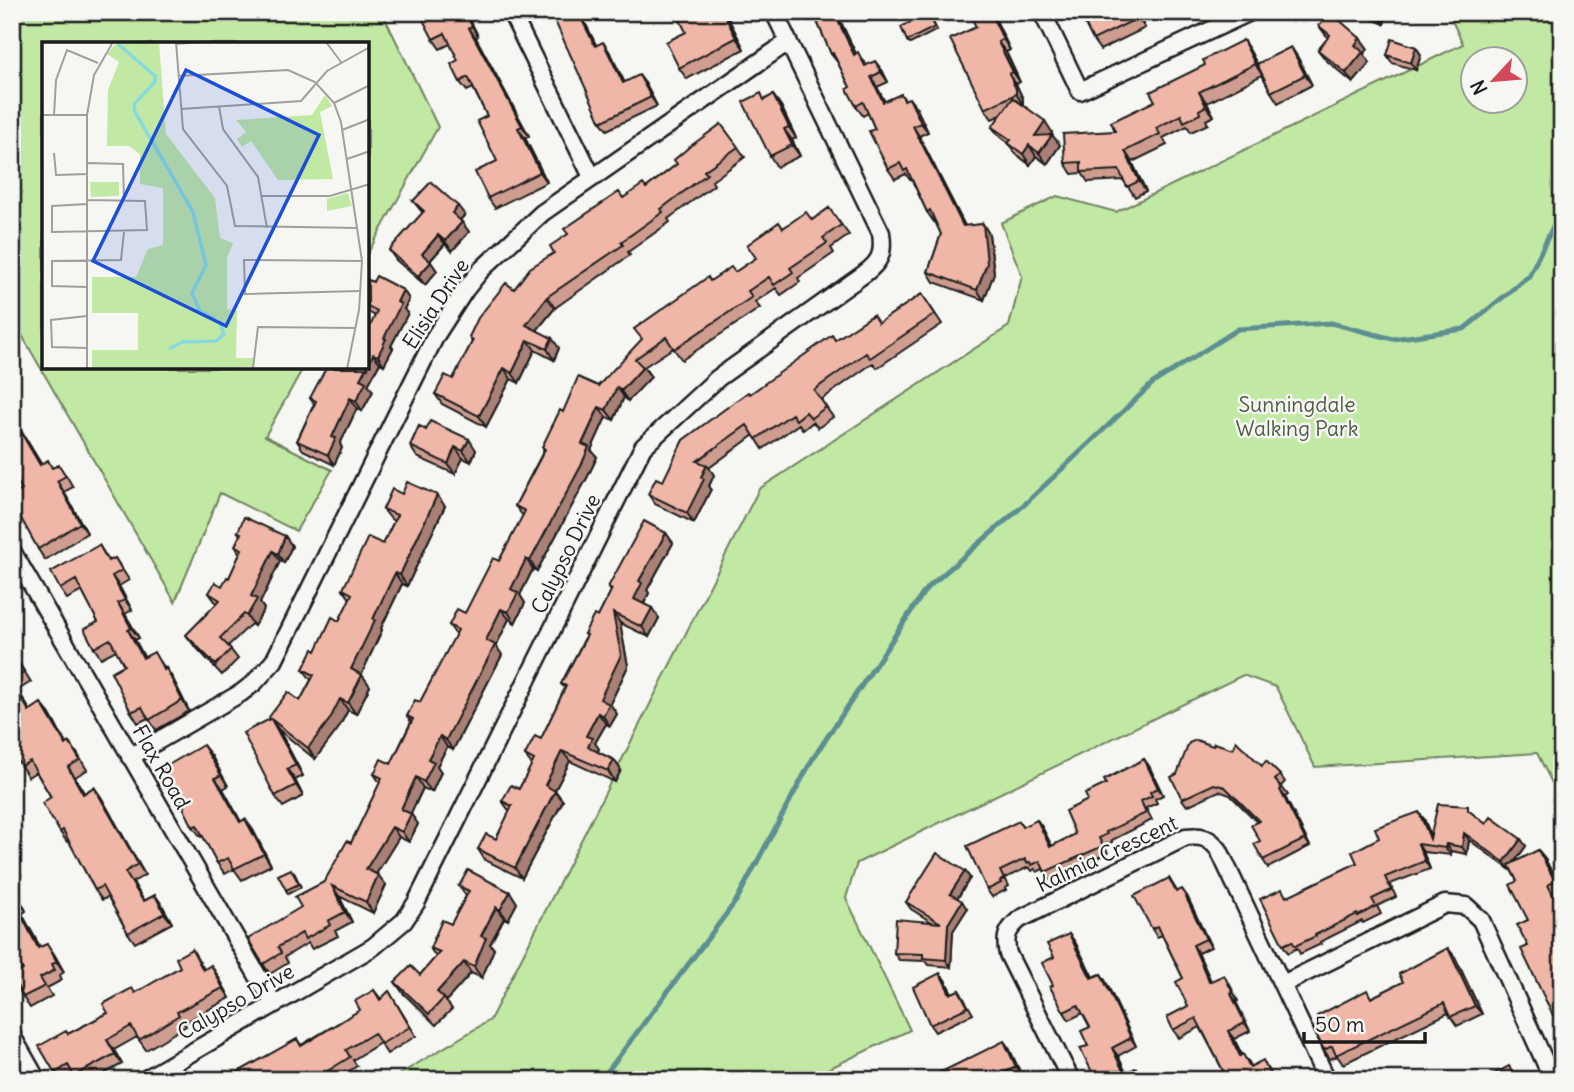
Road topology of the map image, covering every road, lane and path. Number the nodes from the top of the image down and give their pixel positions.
1 (511, 12) edge
2 (774, 12) edge
3 (1042, 12) edge
4 (1250, 12) edge
5 (788, 42) junction
6 (592, 177) junction
7 (12, 551) edge
8 (131, 757) junction
9 (1283, 984) junction
10 (274, 1004) junction
11 (12, 1036) edge
12 (37, 1080) edge
13 (144, 1080) edge
14 (1071, 1080) edge
15 (1327, 1080) edge
16 (1553, 1080) edge

1 - 6 street
2 - 5 street, Calypso Drive
3 - 4 street
5 - 6 street, Elisia Drive
5 - 10 street, Calypso Drive
6 - 8 street, Elisia Drive
7 - 8 street, Flax Road
8 - 10 street, Flax Road
9 - 14 street, Kalmia Crescent
9 - 15 street, Kalmia Crescent
9 - 16 street
10 - 13 street, Calypso Drive
11 - 12 street

